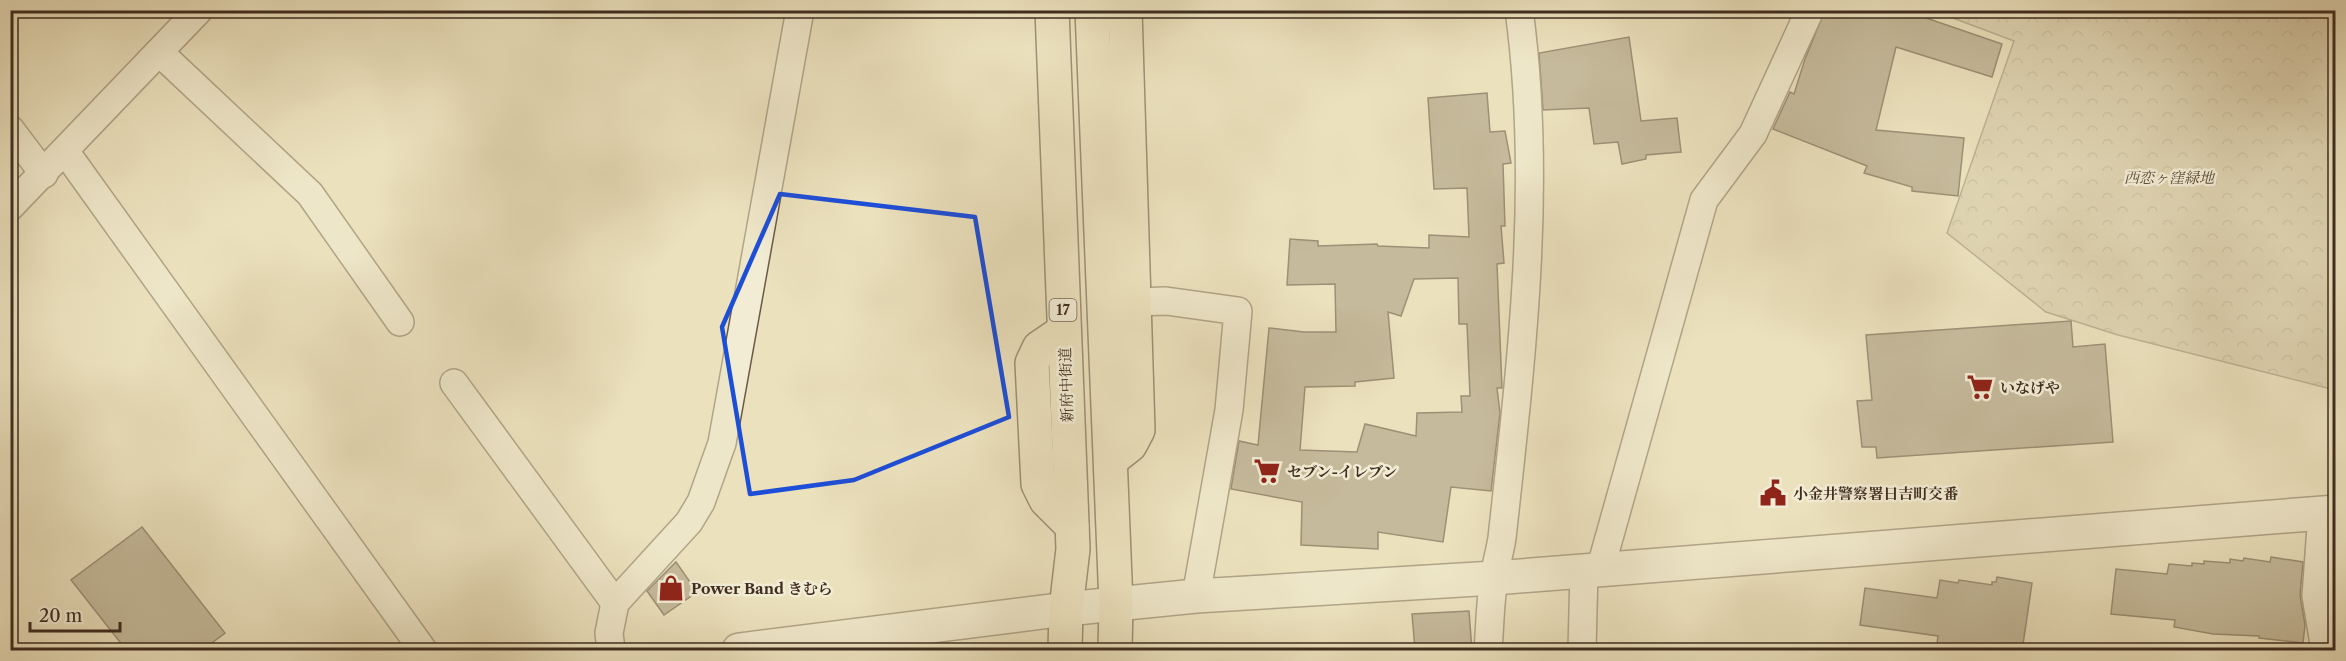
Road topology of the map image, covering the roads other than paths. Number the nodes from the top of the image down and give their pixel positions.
1 (199, 10) edge
2 (800, 10) edge
3 (1052, 10) edge
4 (1092, 10) edge
5 (1125, 10) edge
6 (1519, 10) edge
7 (1810, 10) edge
8 (159, 52) junction
9 (10, 129) edge
10 (65, 151) junction
11 (44, 174) junction
12 (10, 207) edge
13 (1135, 302) junction
14 (400, 322) dead end
15 (454, 383) dead end
16 (1111, 460) junction
17 (2329, 512) edge
18 (1592, 570) junction
19 (1494, 578) junction
20 (1196, 596) junction
21 (615, 603) junction
22 (1116, 604) junction
23 (1066, 609) junction
24 (423, 651) edge
25 (611, 651) edge
26 (739, 651) edge
27 (1065, 651) edge
28 (1095, 651) edge
29 (1115, 651) edge
30 (1488, 651) edge
31 (1582, 651) edge
32 (2325, 651) edge

1 - 8 street
2 - 21 street
3 - 23 main road, 新府中街道 / 17
4 - 16 main road
5 - 13 main road
6 - 19 street
7 - 18 street
8 - 10 street
8 - 14 street
9 - 11 street
10 - 11 street
10 - 24 street
11 - 12 street
13 - 16 main road
13 - 20 street
15 - 21 street
16 - 22 main road
17 - 18 street
17 - 32 street
18 - 19 street
18 - 31 street
19 - 20 street
19 - 30 street
20 - 22 street
21 - 25 street
22 - 23 street
22 - 28 main road
22 - 29 main road
23 - 26 street
23 - 27 main road, 新府中街道 / 17

